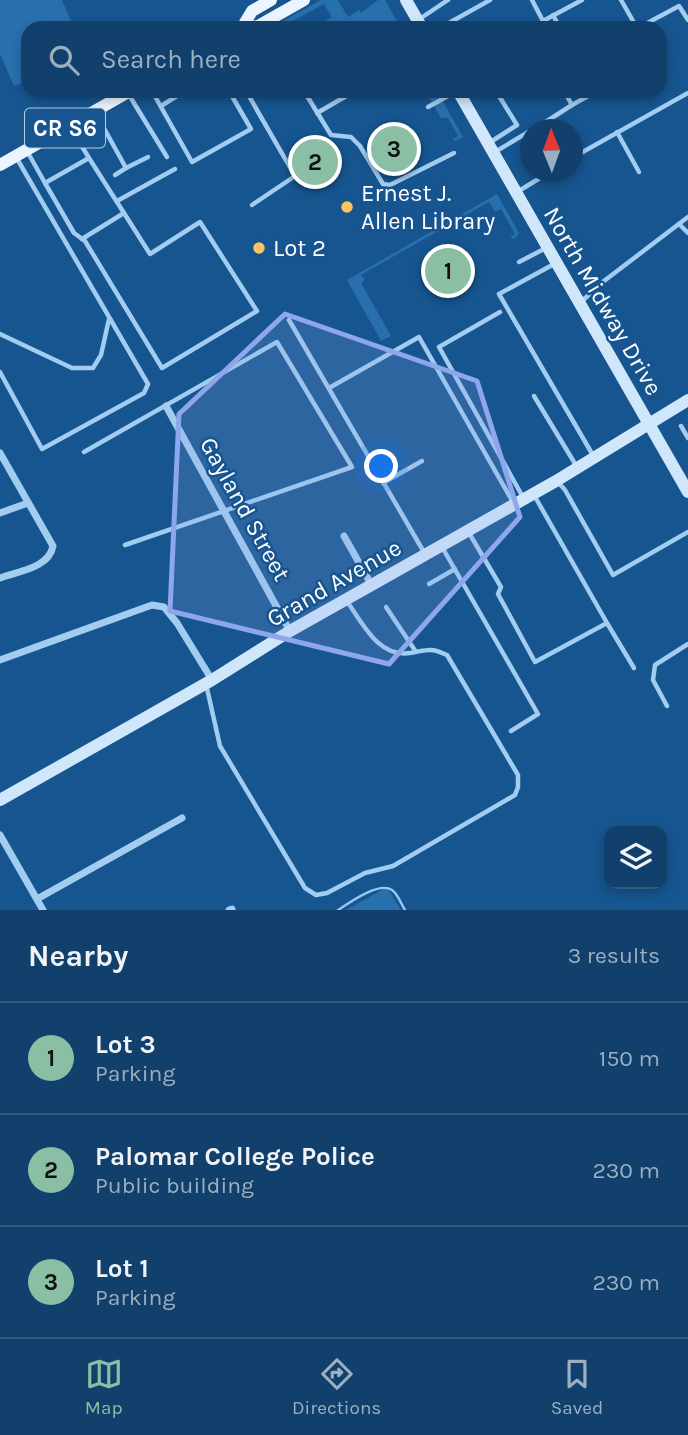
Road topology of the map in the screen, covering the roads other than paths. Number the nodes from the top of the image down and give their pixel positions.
1 (304, 0) edge
2 (406, 0) edge
3 (448, 0) edge
4 (490, 0) edge
5 (532, 0) edge
6 (582, 0) edge
7 (621, 0) edge
8 (266, 1) edge
9 (553, 15) junction
10 (454, 20) edge
11 (688, 20) edge
12 (246, 21) edge
13 (274, 21) edge
14 (418, 21) edge
15 (424, 21) edge
16 (556, 21) edge
17 (634, 21) edge
18 (651, 21) edge
19 (688, 93) edge
20 (118, 98) edge
21 (133, 98) edge
22 (156, 98) edge
23 (174, 98) edge
24 (233, 98) edge
25 (250, 98) edge
26 (308, 98) edge
27 (343, 98) edge
28 (450, 98) edge
29 (466, 98) edge
30 (500, 98) edge
31 (568, 98) edge
32 (584, 98) edge
33 (572, 105) junction
34 (161, 106) junction
35 (428, 107) dead end
36 (94, 111) junction
37 (317, 113) junction
38 (550, 119) edge
39 (69, 126) junction
40 (617, 132) junction
41 (520, 135) edge
42 (491, 148) junction
43 (583, 152) edge
44 (21, 153) junction
45 (454, 153) dead end
46 (148, 157) dead end
47 (167, 157) dead end
48 (89, 158) junction
49 (0, 165) edge
50 (126, 168) junction
51 (175, 169) dead end
52 (639, 172) dead end
53 (115, 175) dead end
54 (533, 182) edge
55 (45, 183) junction
56 (516, 192) junction
57 (117, 201) junction
58 (252, 205) dead end
59 (124, 213) junction
60 (688, 217) edge
61 (679, 224) junction
62 (688, 233) edge
63 (82, 239) junction
64 (548, 247) junction
65 (519, 262) dead end
66 (557, 262) junction
67 (580, 302) junction
68 (500, 312) dead end
69 (109, 318) junction
70 (289, 320) dead end
71 (0, 334) edge
72 (0, 373) edge
73 (329, 388) junction
74 (534, 396) dead end
75 (688, 400) edge
76 (166, 406) junction
77 (649, 422) junction
78 (681, 426) dead end
79 (688, 439) edge
80 (84, 452) dead end
81 (0, 453) edge
82 (594, 458) junction
83 (422, 461) dead end
84 (578, 468) junction
85 (556, 481) junction
86 (383, 483) junction
87 (688, 492) edge
88 (524, 499) junction
89 (28, 503) junction
90 (224, 511) junction
91 (0, 513) edge
92 (468, 531) junction
93 (688, 532) edge
94 (344, 536) dead end
95 (125, 545) dead end
96 (442, 546) junction
97 (425, 555) junction
98 (455, 569) junction
99 (0, 578) edge
100 (371, 584) junction
101 (429, 584) dead end
102 (346, 600) junction
103 (386, 607) dead end
104 (607, 623) junction
105 (290, 631) junction
106 (688, 644) edge
107 (416, 652) junction
108 (0, 660) edge
109 (634, 668) dead end
110 (209, 682) junction
111 (667, 706) dead end
112 (511, 731) dead end
113 (0, 800) edge
114 (182, 818) dead end
115 (0, 835) edge
116 (37, 899) junction
117 (43, 910) edge

1 - 13 main road
2 - 14 main road
3 - 15 lane
4 - 10 lane
5 - 9 lane
6 - 9 lane
7 - 17 lane
8 - 12 main road
9 - 16 lane
11 - 18 lane
19 - 40 lane
20 - 36 main road, CR S6
21 - 47 lane
22 - 34 lane
23 - 34 lane
24 - 34 lane
25 - 58 lane
26 - 37 lane
27 - 37 lane
28 - 35 lane
29 - 42 main road, North Midway Drive
30 - 42 lane
31 - 33 lane
32 - 33 lane
33 - 38 lane
36 - 39 main road, CR S6
36 - 50 lane
37 - 45 lane
39 - 44 main road, CR S6
39 - 48 lane
40 - 43 lane
40 - 52 lane
41 - 42 lane
42 - 56 main road, North Midway Drive
44 - 49 main road, CR S6
44 - 55 lane
44 - 69 lane
46 - 50 lane
48 - 55 lane
48 - 57 lane
50 - 53 lane
51 - 57 lane
54 - 56 lane
55 - 63 lane
56 - 64 main road, North Midway Drive
57 - 59 lane
59 - 63 lane
59 - 63 lane
60 - 61 lane
61 - 62 lane
61 - 67 lane
64 - 65 lane
64 - 66 main road, North Midway Drive
66 - 67 main road, North Midway Drive
66 - 82 lane
67 - 77 main road, North Midway Drive
68 - 88 lane
69 - 71 lane
69 - 72 lane
70 - 73 lane
73 - 86 lane
73 - 88 lane
74 - 84 lane
75 - 77 main road, Grand Avenue
76 - 80 lane
76 - 90 street, Gayland Street
76 - 90 lane
77 - 82 main road, Grand Avenue
77 - 87 main road, North Midway Drive
78 - 79 lane
81 - 89 street
82 - 84 main road, Grand Avenue
83 - 86 lane
84 - 85 main road, Grand Avenue
85 - 88 main road, Grand Avenue
85 - 93 lane
86 - 97 lane
88 - 92 main road, Grand Avenue
88 - 104 lane
89 - 91 street
89 - 99 street
90 - 95 lane
90 - 105 street, Gayland Street
92 - 96 main road, Grand Avenue
92 - 104 lane
94 - 100 street
96 - 97 main road, Grand Avenue
96 - 98 lane
97 - 100 main road, Grand Avenue
98 - 101 lane
98 - 112 lane
100 - 102 main road, Grand Avenue
102 - 105 main road, Grand Avenue
102 - 107 lane
103 - 107 lane
104 - 109 lane
105 - 110 main road, Grand Avenue
106 - 111 lane
107 - 110 lane
108 - 110 street
110 - 113 main road, Grand Avenue
114 - 116 street
115 - 116 street
116 - 117 street

